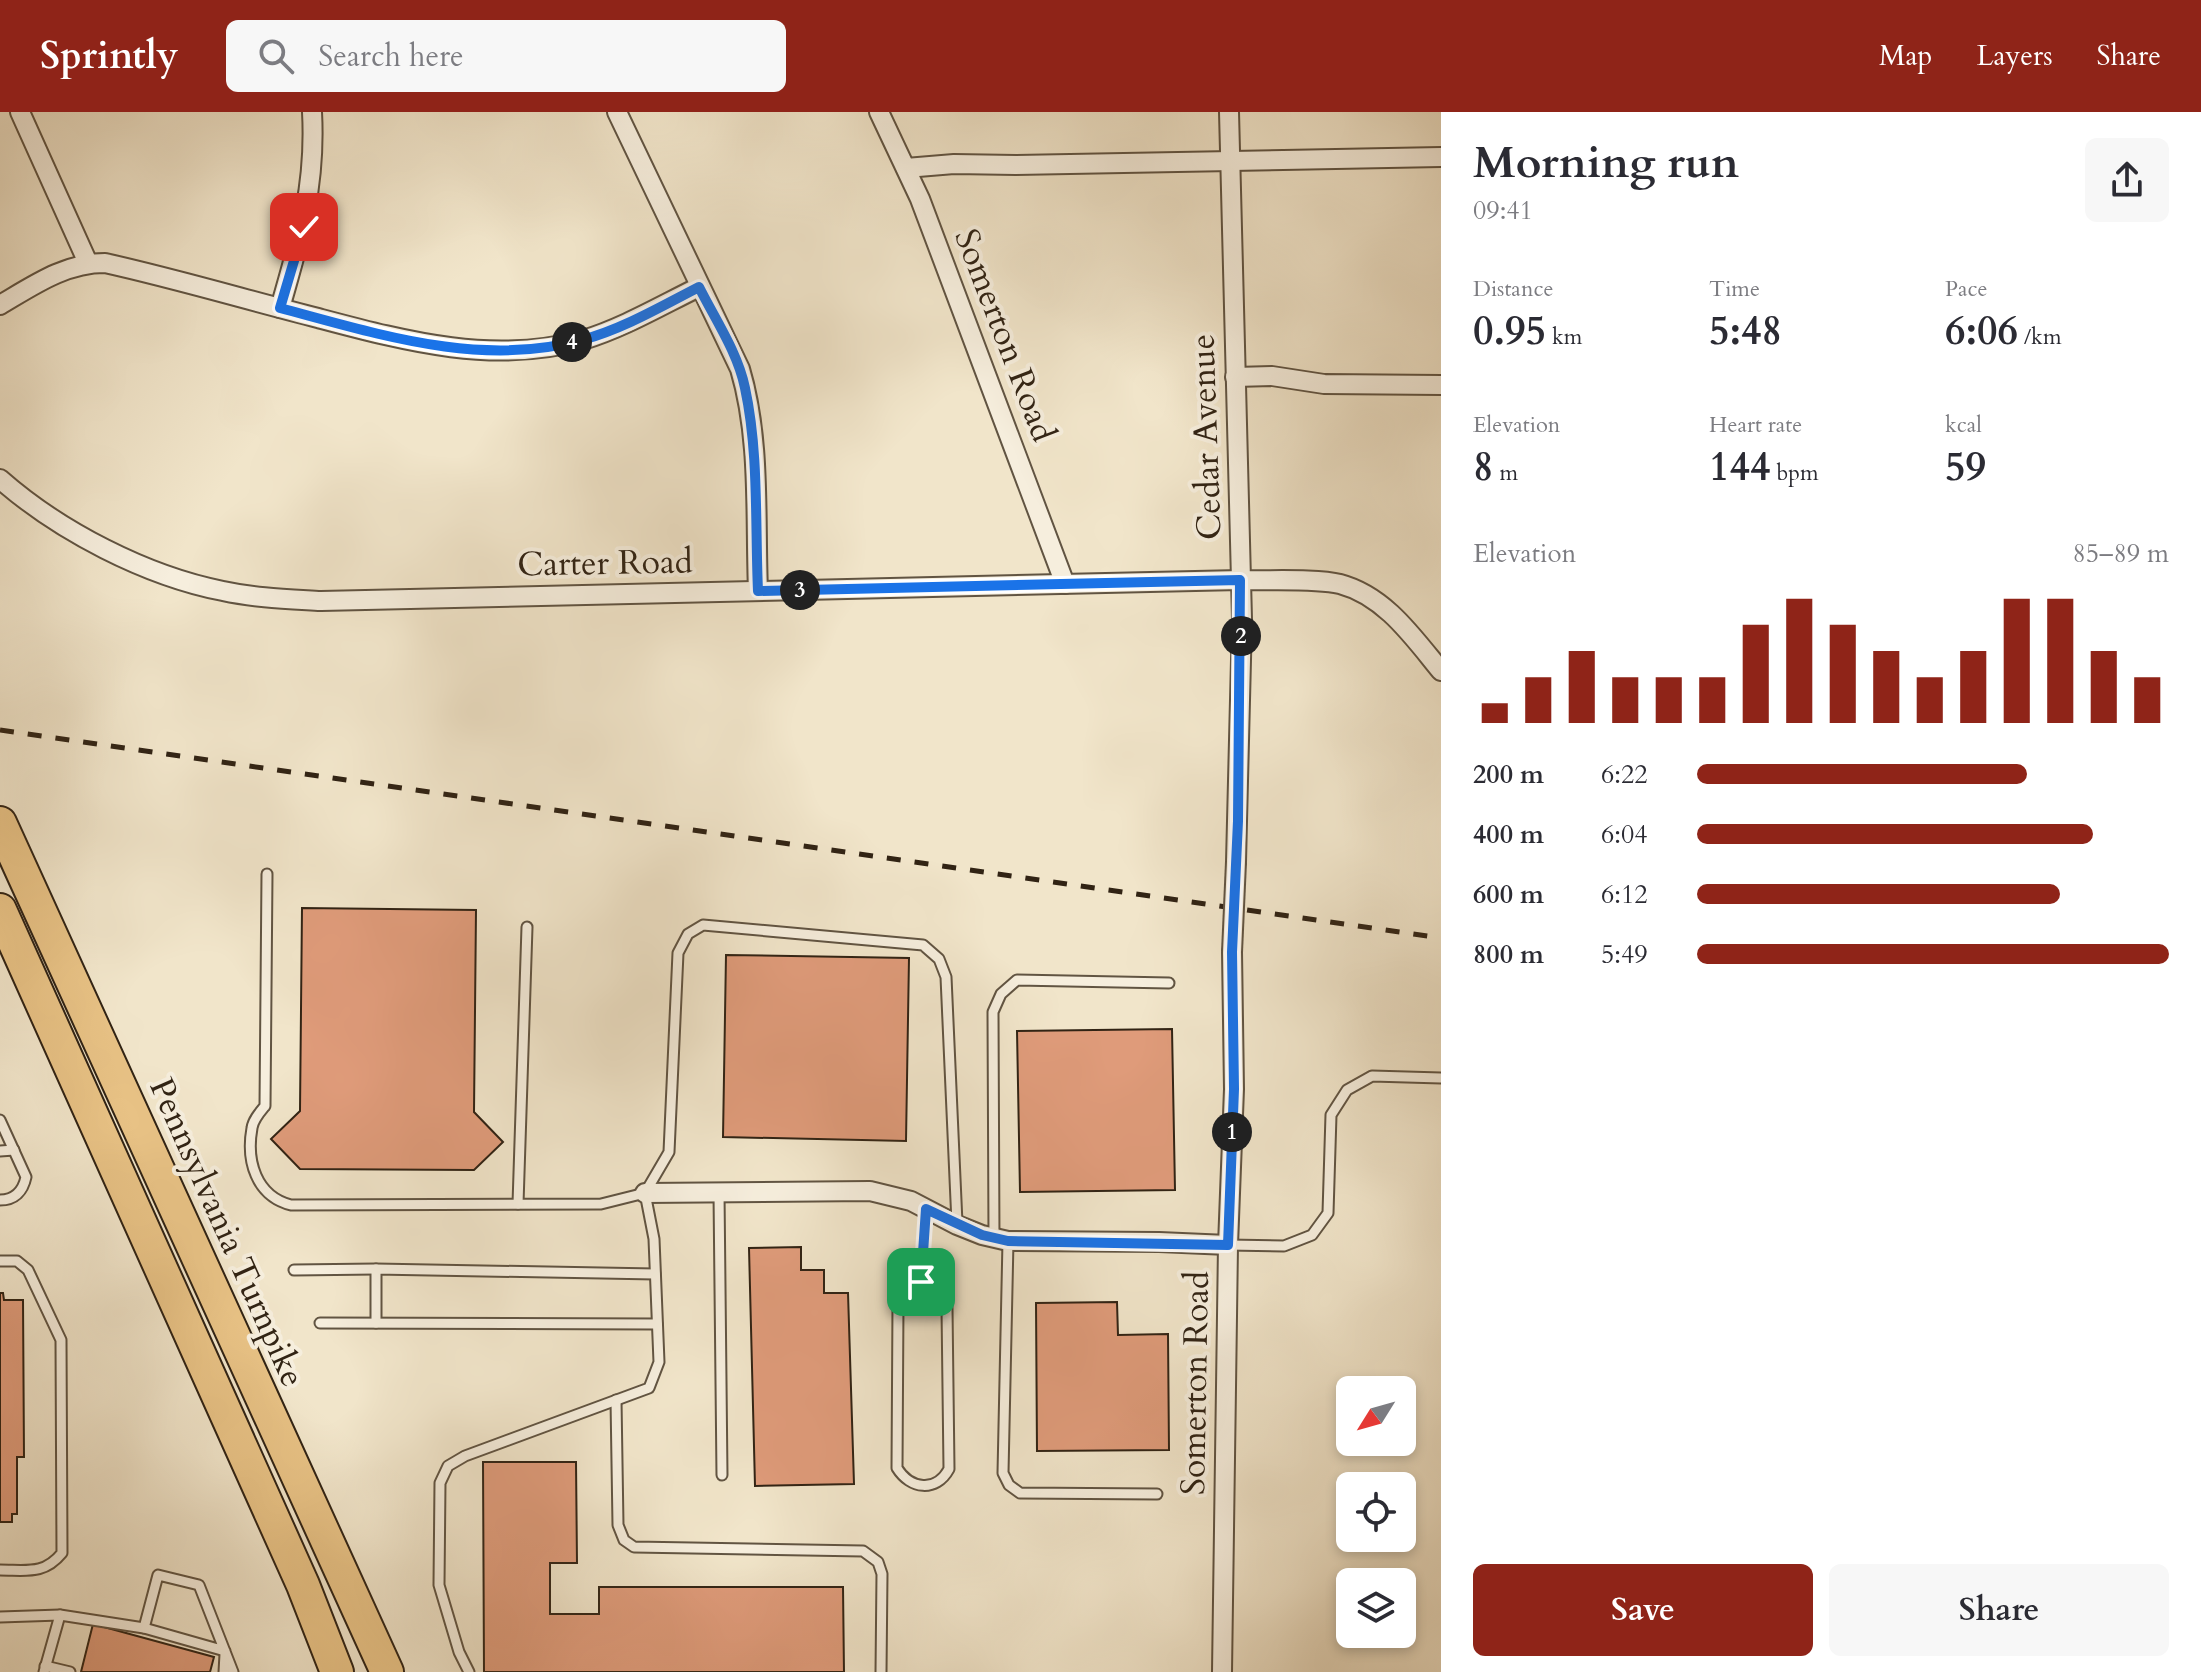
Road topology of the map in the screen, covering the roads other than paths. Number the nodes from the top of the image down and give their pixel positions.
1 (20, 112) edge
2 (312, 112) edge
3 (617, 112) edge
4 (879, 112) edge
5 (1229, 112) edge
6 (1441, 157) edge
7 (1230, 161) junction
8 (906, 168) junction
9 (88, 263) junction
10 (699, 287) junction
11 (0, 305) edge
12 (280, 308) junction
13 (1235, 377) junction
14 (1441, 385) edge
15 (0, 479) edge
16 (1240, 580) junction
17 (1065, 584) junction
18 (758, 591) junction
19 (1441, 671) edge
20 (0, 823) edge
21 (267, 874) dead end
22 (0, 910) edge
23 (527, 927) dead end
24 (1232, 952) joint
25 (1169, 983) dead end
26 (1441, 1078) edge
27 (0, 1120) edge
28 (14, 1150) junction
29 (0, 1151) edge
30 (645, 1193) junction
31 (719, 1193) junction
32 (0, 1200) edge
33 (518, 1204) junction
34 (926, 1209) junction
35 (957, 1225) junction
36 (1001, 1239) junction
37 (1228, 1245) junction
38 (0, 1261) edge
39 (376, 1269) junction
40 (294, 1270) dead end
41 (655, 1274) junction
42 (921, 1282) junction
43 (320, 1323) dead end
44 (376, 1323) junction
45 (657, 1324) junction
46 (616, 1400) junction
47 (722, 1475) dead end
48 (1157, 1494) dead end
49 (0, 1570) edge
50 (60, 1615) junction
51 (0, 1617) edge
52 (144, 1628) junction
53 (225, 1651) junction
54 (45, 1669) edge
55 (70, 1672) edge
56 (224, 1672) edge
57 (233, 1672) edge
58 (337, 1672) edge
59 (387, 1672) edge
60 (469, 1672) edge
61 (881, 1672) edge
62 (1222, 1672) edge

1 - 9 street
2 - 12 street
3 - 10 street
4 - 8 street, Somerton Road
5 - 7 street, Cedar Avenue
6 - 7 street
7 - 8 street
7 - 13 street, Cedar Avenue
8 - 17 street, Somerton Road
9 - 11 street
9 - 12 street
10 - 12 street
10 - 18 street
13 - 14 street
13 - 16 street, Cedar Avenue
15 - 18 street, Carter Road
16 - 17 street, Carter Road
16 - 19 street, Carter Road
16 - 24 street, Cedar Avenue, bridge
17 - 18 street, Carter Road
20 - 59 highway, Pennsylvania Turnpike
21 - 33 lane
22 - 58 highway
23 - 33 lane
24 - 37 street, Somerton Road
25 - 36 lane
26 - 37 lane
27 - 28 lane
28 - 29 lane
28 - 32 lane
30 - 31 street
30 - 33 lane
30 - 35 lane
30 - 41 lane
31 - 34 street
31 - 47 lane
34 - 35 street
34 - 42 lane
35 - 36 street
36 - 37 street
36 - 48 lane
37 - 62 street, Somerton Road
38 - 49 lane
39 - 40 lane
39 - 41 lane
39 - 44 lane
41 - 45 lane
42 - 42 lane
43 - 44 lane
44 - 45 lane
45 - 46 lane
46 - 60 lane
46 - 61 lane
50 - 51 lane
50 - 52 lane
50 - 54 lane
52 - 53 lane
52 - 53 lane
53 - 56 lane
53 - 57 lane
54 - 55 lane

